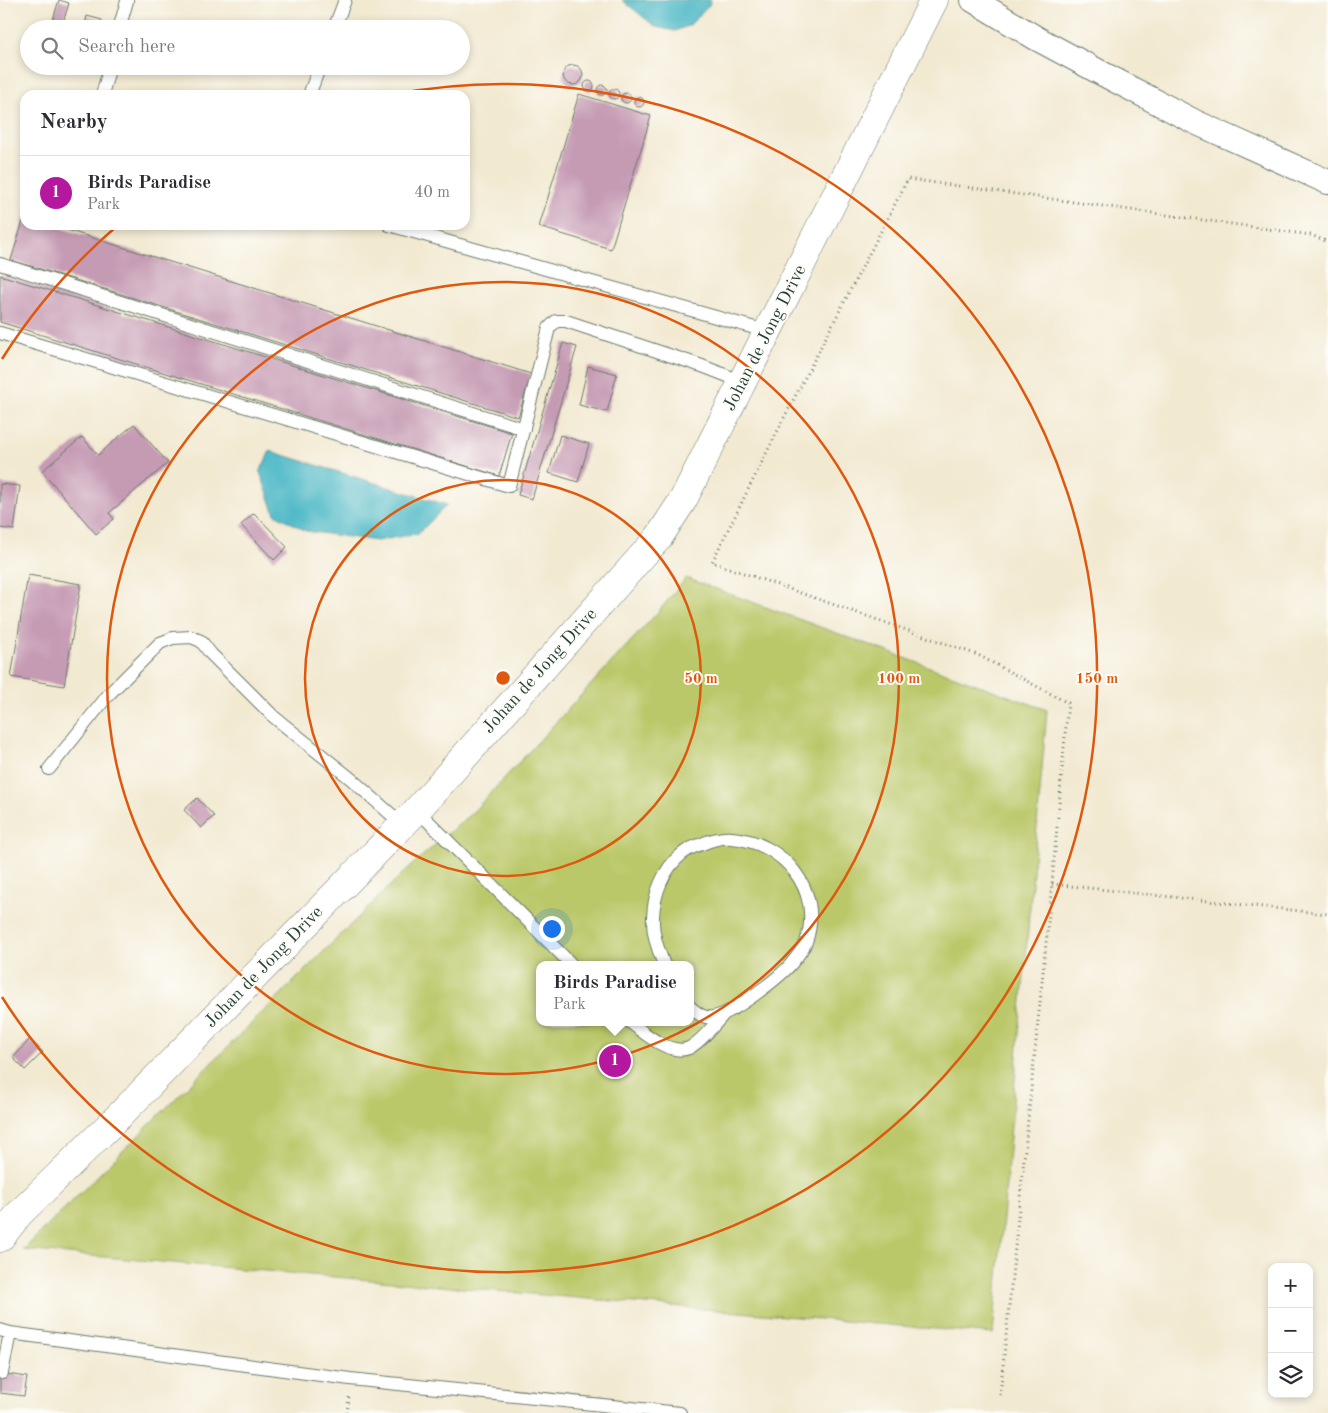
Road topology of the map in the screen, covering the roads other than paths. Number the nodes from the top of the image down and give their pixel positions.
1 (345, 0) edge
2 (934, 0) edge
3 (973, 0) edge
4 (126, 1) edge
5 (121, 20) edge
6 (337, 20) edge
7 (108, 75) edge
8 (316, 75) edge
9 (103, 90) edge
10 (310, 90) edge
11 (1328, 182) edge
12 (407, 230) edge
13 (0, 264) edge
14 (769, 332) junction
15 (0, 333) edge
16 (743, 382) junction
17 (524, 428) junction
18 (49, 770) dead end
19 (410, 817) junction
20 (568, 961) edge
21 (662, 961) edge
22 (694, 1010) edge
23 (724, 1014) junction
24 (635, 1026) edge
25 (0, 1238) edge
26 (5, 1331) edge
27 (2, 1373) dead end
28 (680, 1413) edge

1 - 6 lane
2 - 14 street, Johan de Jong Drive
3 - 11 street
4 - 5 lane
7 - 9 lane
8 - 10 lane
12 - 14 lane
13 - 17 lane
14 - 16 street, Johan de Jong Drive
15 - 17 lane
16 - 17 lane
16 - 19 street, Johan de Jong Drive
18 - 19 lane
19 - 20 lane
19 - 25 street, Johan de Jong Drive
21 - 23 lane
22 - 23 lane
23 - 24 lane
26 - 27 lane
26 - 28 lane

